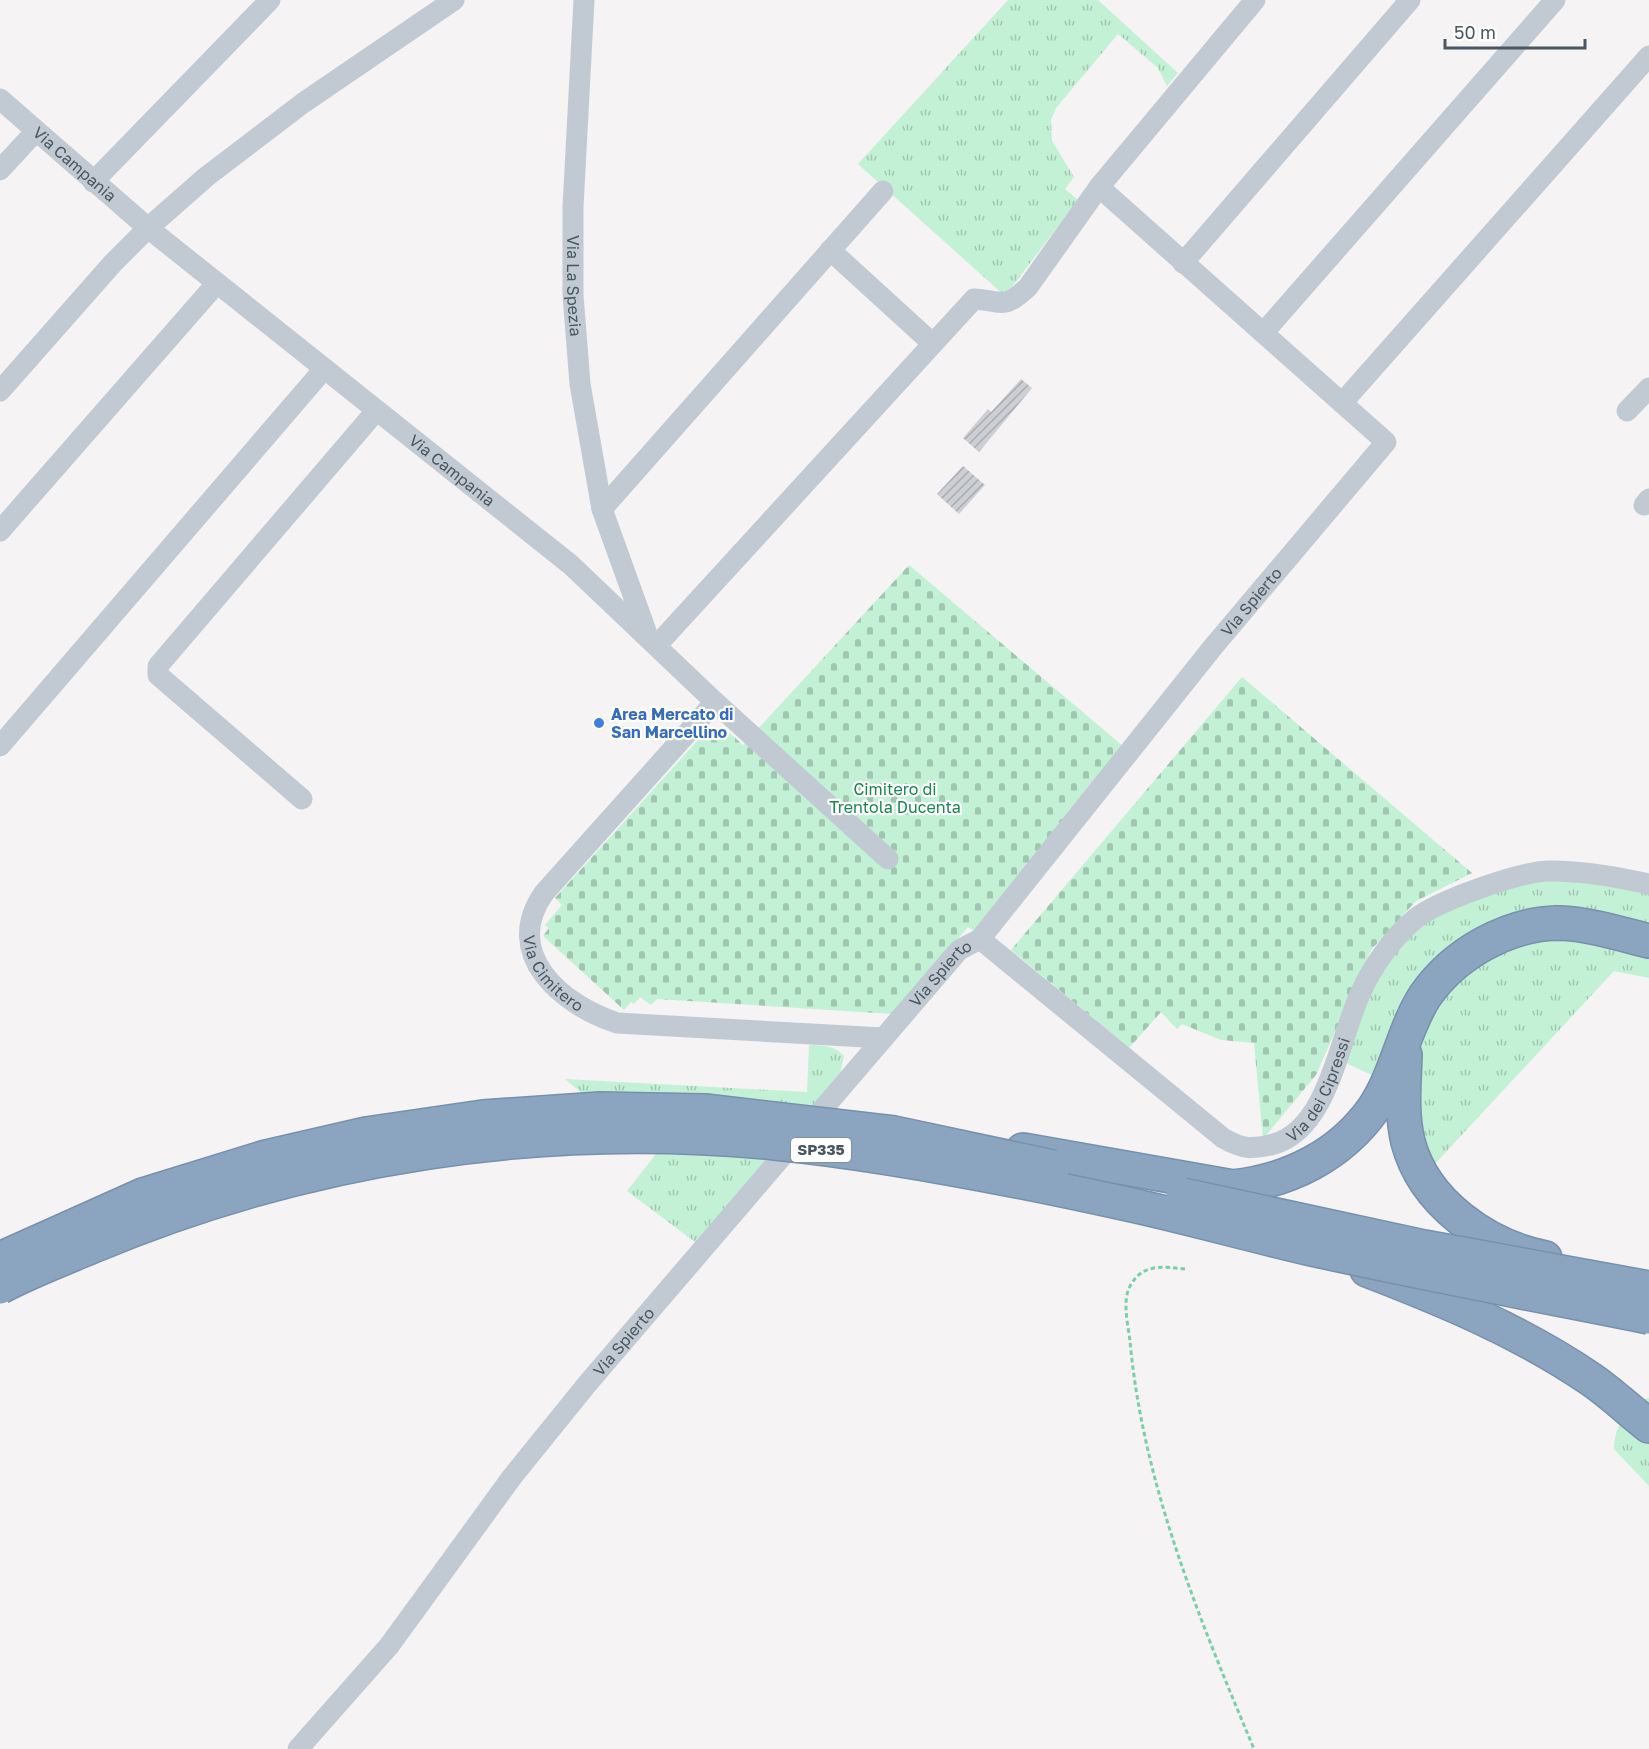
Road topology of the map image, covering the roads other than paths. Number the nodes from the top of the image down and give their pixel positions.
1 (270, 0) edge
2 (585, 0) edge
3 (1255, 0) edge
4 (1410, 0) edge
5 (1555, 0) edge
6 (450, 1) edge
7 (1649, 56) edge
8 (0, 99) edge
9 (36, 131) junction
10 (0, 170) edge
11 (93, 182) junction
12 (1099, 187) junction
13 (884, 191) dead end
14 (147, 228) junction
15 (830, 250) junction
16 (1183, 263) junction
17 (217, 283) junction
18 (1264, 332) junction
19 (932, 343) junction
20 (324, 369) junction
21 (1649, 388) edge
22 (0, 391) edge
23 (1342, 403) junction
24 (376, 411) junction
25 (1627, 411) dead end
26 (602, 509) junction
27 (0, 531) edge
28 (623, 568) junction
29 (605, 597) junction
30 (652, 640) junction
31 (715, 702) junction
32 (0, 746) edge
33 (302, 799) dead end
34 (888, 859) dead end
35 (1649, 884) edge
36 (980, 939) junction
37 (1649, 941) edge
38 (883, 1038) junction
39 (1391, 1103) junction
40 (894, 1133) junction
41 (1315, 1250) junction
42 (0, 1259) edge
43 (1649, 1280) edge
44 (0, 1287) edge
45 (1649, 1288) edge
46 (1649, 1317) edge
47 (1649, 1426) edge
48 (298, 1749) edge

1 - 11 street
2 - 26 street, Via La Spezia
3 - 12 street
4 - 16 street
5 - 18 street
6 - 14 street
7 - 23 street
8 - 9 street, Via Campania
9 - 10 street
9 - 11 street, Via Campania
11 - 14 street, Via Campania
12 - 16 street, Via Spierto
12 - 19 street
13 - 15 street
14 - 17 street, Via Campania
14 - 22 street
15 - 19 street
15 - 26 street
16 - 18 street, Via Spierto
17 - 20 street, Via Campania
17 - 27 street
18 - 23 street, Via Spierto
19 - 30 street
20 - 24 street, Via Campania
20 - 32 street
21 - 25 street
23 - 36 street, Via Spierto
24 - 29 street, Via Campania
24 - 33 street
26 - 28 street, Via La Spezia
28 - 29 street
28 - 30 street, Via La Spezia
29 - 30 street, Via Campania
30 - 31 street, Via Campania
31 - 34 street, Via Campania
31 - 38 street, Via Cimitero
35 - 36 street, Via dei Cipressi
36 - 38 street, Via Spierto
37 - 39 highway
38 - 48 street, Via Spierto
39 - 40 highway, bridge
39 - 43 highway
40 - 42 highway, SP335, bridge
40 - 45 highway, SP335, bridge
41 - 44 highway, SP335, bridge
41 - 46 highway, SP335, bridge
41 - 47 highway, bridge

